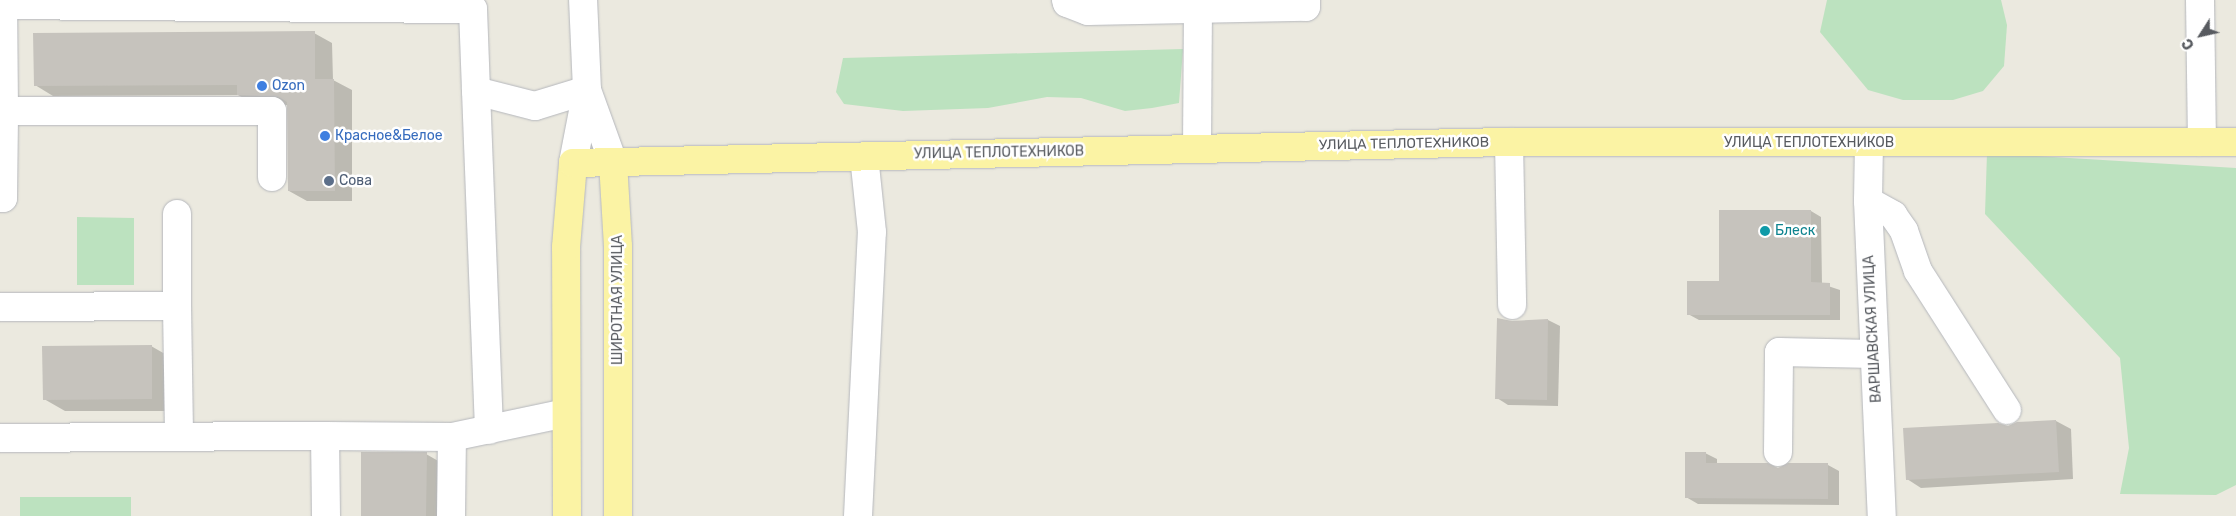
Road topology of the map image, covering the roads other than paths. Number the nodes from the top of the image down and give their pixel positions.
1 (583, 0) edge
2 (1066, 0) edge
3 (1306, 0) edge
4 (2200, 0) edge
5 (318, 4) edge
6 (473, 5) edge
7 (1198, 7) junction
8 (2, 22) edge
9 (587, 90) junction
10 (476, 91) junction
11 (4, 111) junction
12 (1509, 142) junction
13 (2202, 142) junction
14 (2236, 142) edge
15 (1869, 143) junction
16 (1197, 148) junction
17 (864, 156) junction
18 (614, 162) junction
19 (573, 163) junction
20 (272, 177) dead end
21 (0, 198) edge
22 (1868, 201) junction
23 (177, 214) dead end
24 (1512, 305) dead end
25 (177, 306) junction
26 (0, 307) edge
27 (1874, 354) junction
28 (2007, 410) dead end
29 (566, 413) junction
30 (489, 430) junction
31 (179, 436) junction
32 (325, 436) junction
33 (452, 437) junction
34 (0, 438) edge
35 (1778, 452) dead end
36 (326, 516) edge
37 (452, 516) edge
38 (567, 516) edge
39 (618, 516) edge
40 (858, 516) edge
41 (1882, 516) edge

1 - 9 street, ШИРОТНАЯ УЛИЦА
2 - 7 street
3 - 7 street
4 - 13 street
5 - 6 street
5 - 8 street
6 - 10 street
7 - 16 street
8 - 11 street
9 - 10 street
9 - 18 street, ШИРОТНАЯ УЛИЦА
9 - 19 street, ШИРОТНАЯ УЛИЦА
10 - 30 street
11 - 20 street
11 - 21 street
12 - 15 main road, УЛИЦА ТЕПЛОТЕХНИКОВ
12 - 16 main road, УЛИЦА ТЕПЛОТЕХНИКОВ
12 - 24 street
13 - 14 main road, УЛИЦА ТЕПЛОТЕХНИКОВ
13 - 15 main road, УЛИЦА ТЕПЛОТЕХНИКОВ
15 - 22 street, ВАРШАВСКАЯ УЛИЦА
16 - 17 main road, УЛИЦА ТЕПЛОТЕХНИКОВ
17 - 18 main road, УЛИЦА ТЕПЛОТЕХНИКОВ
17 - 40 street
18 - 19 main road, УЛИЦА ТЕПЛОТЕХНИКОВ
18 - 39 main road, ШИРОТНАЯ УЛИЦА
19 - 29 main road, ШИРОТНАЯ УЛИЦА
22 - 27 street, ВАРШАВСКАЯ УЛИЦА
22 - 28 street
23 - 25 street
25 - 26 street
25 - 31 street
27 - 35 street
27 - 41 street, ВАРШАВСКАЯ УЛИЦА
29 - 30 street
29 - 38 main road, ШИРОТНАЯ УЛИЦА
30 - 33 street
31 - 32 street
31 - 34 street
32 - 33 street
32 - 36 street
33 - 37 street

